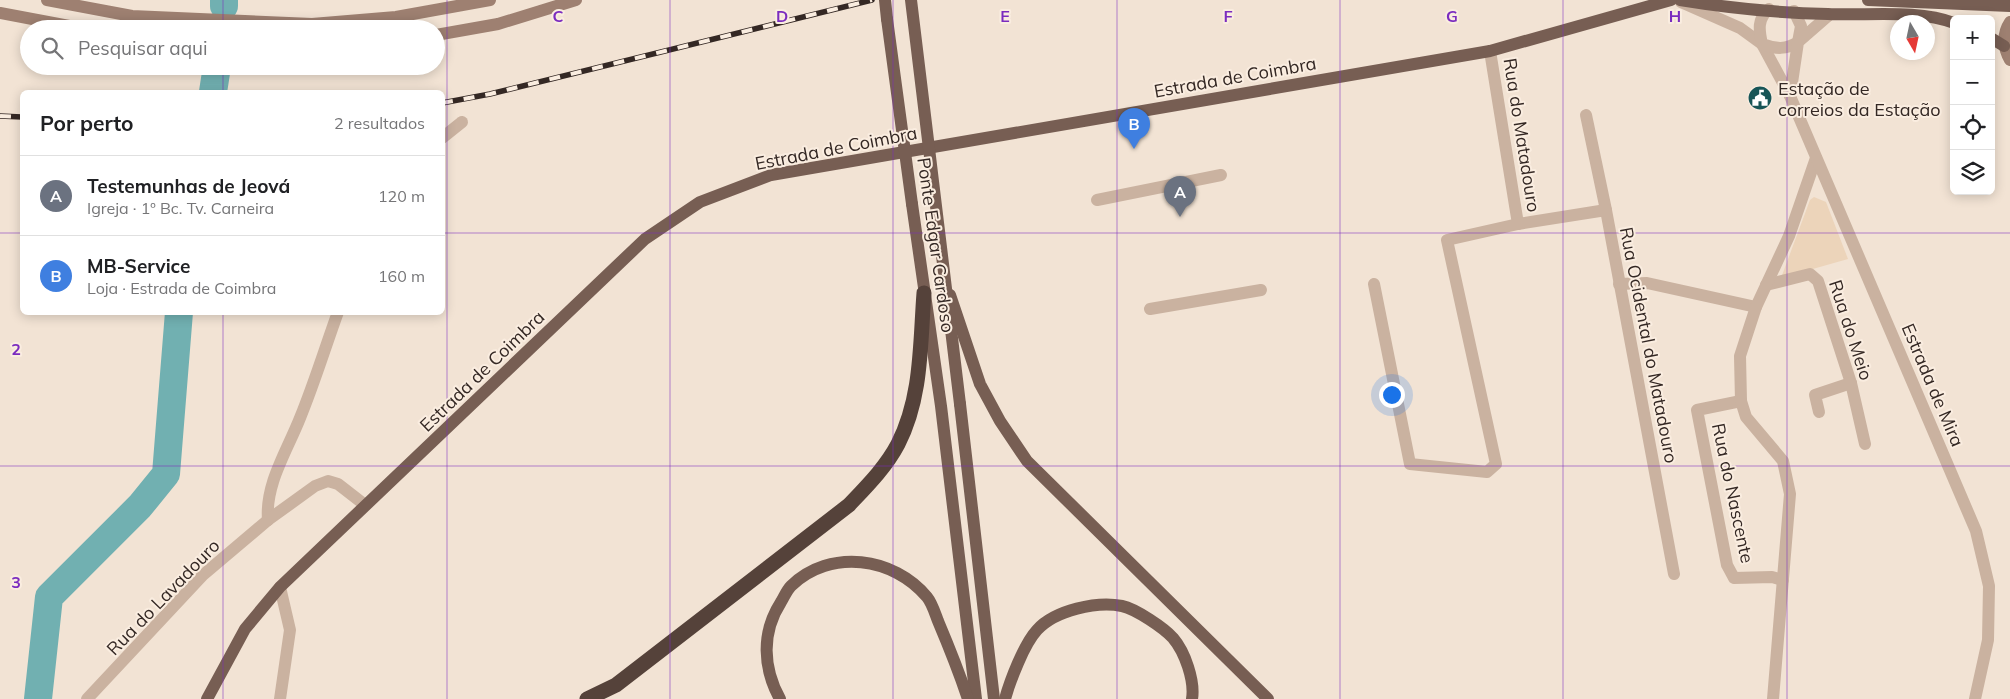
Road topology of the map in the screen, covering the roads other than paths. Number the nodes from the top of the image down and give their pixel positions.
1 (47, 0) edge
2 (490, 0) edge
3 (576, 0) edge
4 (885, 0) edge
5 (911, 0) edge
6 (1671, 0) edge
7 (1678, 0) edge
8 (1781, 0) edge
9 (1787, 0) edge
10 (1868, 0) edge
11 (2010, 6) edge
12 (1769, 9) junction
13 (1794, 11) junction
14 (0, 13) edge
15 (1828, 14) junction
16 (37, 20) edge
17 (197, 20) edge
18 (377, 20) edge
19 (1950, 22) edge
20 (2010, 22) edge
21 (445, 33) edge
22 (1995, 40) edge
23 (1798, 42) junction
24 (1762, 44) junction
25 (2004, 46) junction
26 (1490, 52) junction
27 (2010, 60) edge
28 (1790, 96) junction
29 (1586, 115) dead end
30 (462, 122) dead end
31 (445, 136) edge
32 (1816, 158) junction
33 (1221, 175) dead end
34 (1097, 200) dead end
35 (1606, 210) junction
36 (1518, 224) junction
37 (1374, 284) dead end
38 (1619, 284) junction
39 (1766, 285) junction
40 (947, 287) junction
41 (1261, 290) dead end
42 (924, 293) junction
43 (1756, 307) junction
44 (1150, 309) dead end
45 (337, 315) edge
46 (1851, 383) junction
47 (1741, 401) junction
48 (1818, 412) dead end
49 (1865, 444) dead end
50 (365, 505) junction
51 (268, 520) junction
52 (1674, 574) dead end
53 (1783, 580) junction
54 (280, 587) junction
55 (87, 699) edge
56 (207, 699) edge
57 (280, 699) edge
58 (587, 699) edge
59 (780, 699) edge
60 (968, 699) edge
61 (976, 699) edge
62 (994, 699) edge
63 (1006, 699) edge
64 (1192, 699) edge
65 (1268, 699) edge
66 (1773, 699) edge
67 (1975, 699) edge

1 - 17 main road
2 - 18 main road
3 - 21 main road
4 - 42 main road, Ponte Edgar Cardoso, bridge
5 - 40 main road, Ponte Edgar Cardoso, bridge
6 - 26 main road, Estrada de Coimbra
7 - 12 main road
7 - 24 street
8 - 12 main road
9 - 13 main road
10 - 11 main road
12 - 13 main road
12 - 24 street
13 - 15 main road
13 - 23 street
14 - 16 main road
15 - 19 main road
15 - 23 street
20 - 25 main road
22 - 25 main road
23 - 24 street
23 - 28 street
24 - 28 street, Estrada de Mira
25 - 27 main road
26 - 36 street, Rua do Matadouro
26 - 50 main road, Estrada de Coimbra
28 - 32 street, Estrada de Mira
29 - 35 street
30 - 31 street
32 - 39 street
32 - 67 street, Estrada de Mira
33 - 34 street
35 - 36 street, Rua Ocidental do Matadouro
35 - 38 street, Rua Ocidental do Matadouro
36 - 37 street, Rua Ocidental do Matadouro
38 - 43 street
38 - 52 street, Rua Ocidental do Matadouro
39 - 43 street
39 - 46 street, Rua do Meio
40 - 62 main road, Ponte Edgar Cardoso, bridge
40 - 65 main road
41 - 44 street
42 - 58 highway
42 - 61 main road, Ponte Edgar Cardoso
43 - 47 street
45 - 51 street
46 - 48 street
46 - 49 street, Rua do Meio
47 - 53 street
47 - 53 street, Rua do Nascente
50 - 51 street, Rua do Lavadouro
50 - 54 main road, Estrada de Coimbra
51 - 55 street, Rua do Lavadouro
53 - 66 street
54 - 56 main road, Estrada de Coimbra
54 - 57 street
59 - 60 main road
63 - 64 main road

